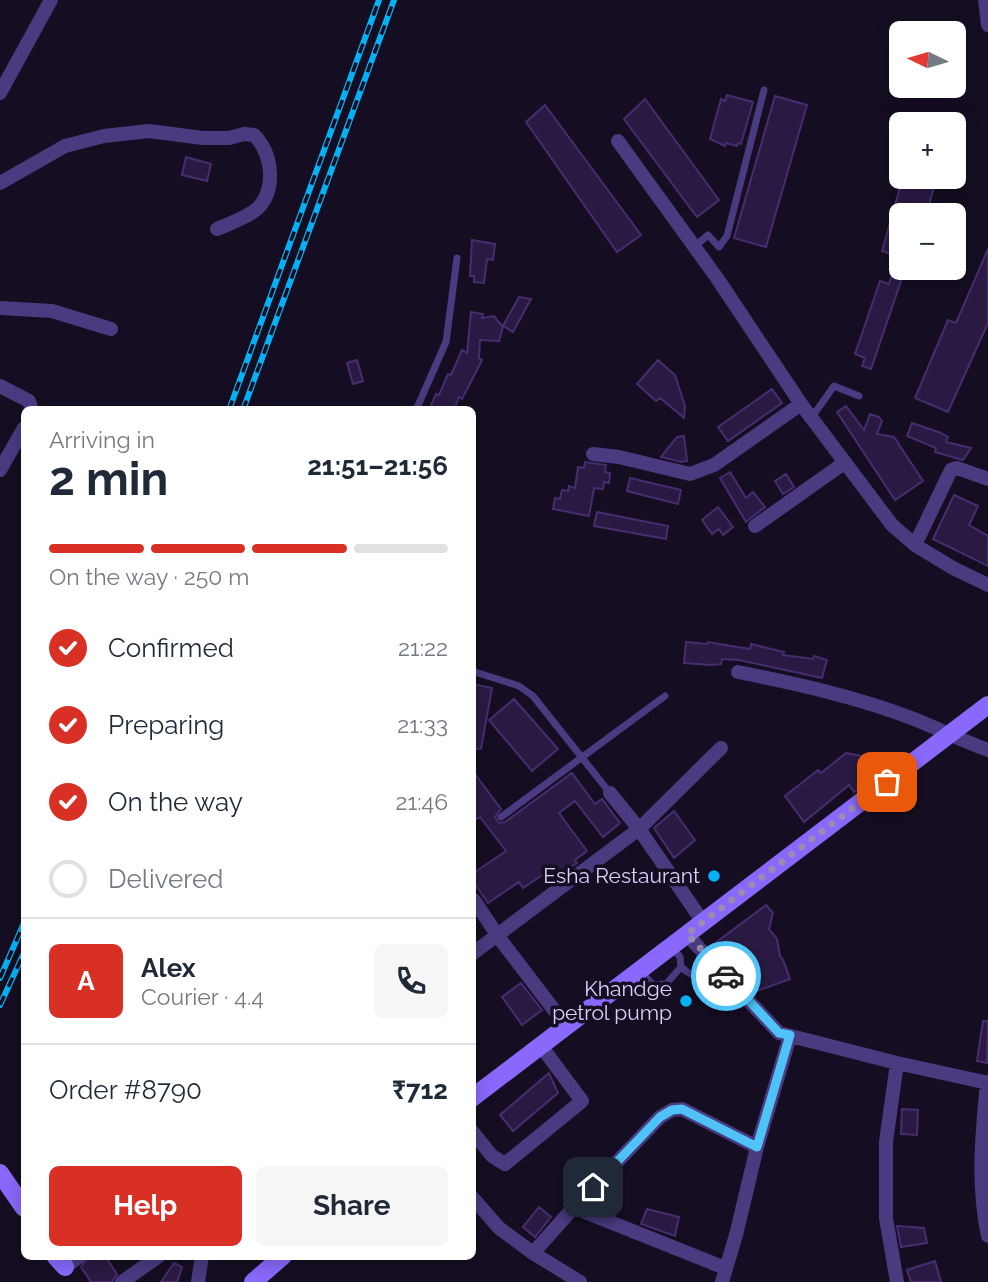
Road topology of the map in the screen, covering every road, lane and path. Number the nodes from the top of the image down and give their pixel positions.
1 (51, 0) edge
2 (985, 0) edge
3 (988, 25) edge
4 (764, 90) dead end
5 (0, 93) edge
6 (618, 141) dead end
7 (0, 183) edge
8 (217, 229) dead end
9 (694, 247) junction
10 (457, 258) dead end
11 (0, 308) edge
12 (111, 329) dead end
13 (0, 386) edge
14 (859, 396) dead end
15 (801, 404) junction
16 (31, 406) edge
17 (418, 406) edge
18 (812, 418) junction
19 (21, 433) edge
20 (593, 454) dead end
21 (844, 463) junction
22 (0, 470) edge
23 (988, 479) edge
24 (755, 526) dead end
25 (915, 545) junction
26 (988, 585) edge
27 (476, 672) edge
28 (738, 672) dead end
29 (665, 696) dead end
30 (988, 705) edge
31 (949, 735) junction
32 (721, 748) dead end
33 (988, 750) edge
34 (582, 757) junction
35 (610, 793) joint
36 (500, 817) dead end
37 (639, 829) junction
38 (476, 903) edge
39 (703, 922) junction
40 (687, 934) junction
41 (497, 935) junction
42 (672, 946) junction
43 (476, 951) edge
44 (681, 967) junction
45 (639, 971) junction
46 (721, 971) junction
47 (567, 1027) junction
48 (790, 1035) junction
49 (541, 1046) junction
50 (897, 1063) junction
51 (987, 1082) edge
52 (476, 1095) edge
53 (476, 1136) edge
54 (757, 1147) junction
55 (0, 1173) edge
56 (0, 1189) edge
57 (476, 1202) edge
58 (21, 1204) edge
59 (576, 1205) junction
60 (21, 1219) edge
61 (988, 1236) edge
62 (533, 1253) junction
63 (65, 1260) edge
64 (153, 1260) edge
65 (201, 1260) edge
66 (278, 1260) edge
67 (723, 1275) edge
68 (76, 1282) edge
69 (122, 1282) edge
70 (198, 1282) edge
71 (253, 1282) edge
72 (580, 1282) edge
73 (897, 1282) edge

1 - 5 street
2 - 3 street
4 - 9 lane
6 - 9 street
7 - 8 street
9 - 15 street
10 - 17 lane
11 - 12 street
13 - 16 street
14 - 18 lane
15 - 18 street
15 - 20 street
18 - 21 street
19 - 22 street
21 - 24 street
21 - 25 street
23 - 25 street
25 - 26 street
27 - 34 lane
28 - 31 street
29 - 34 lane
30 - 31 main road
31 - 33 street
31 - 39 main road
32 - 37 street
34 - 35 lane
34 - 36 lane
35 - 37 street
37 - 39 street
37 - 41 street
38 - 41 street
39 - 40 main road
40 - 42 main road
40 - 46 street
41 - 43 street
41 - 47 street
42 - 44 lane
42 - 45 main road
44 - 45 lane
44 - 46 lane
45 - 47 main road
46 - 48 street
47 - 49 main road
48 - 50 street
48 - 54 street
49 - 52 main road
49 - 53 street
50 - 51 street
50 - 73 street
51 - 61 street
54 - 59 street
54 - 67 street
55 - 58 main road
56 - 60 main road
57 - 62 street
59 - 62 street
59 - 67 street
62 - 72 street
63 - 68 main road
64 - 69 street
65 - 70 street
66 - 71 main road

